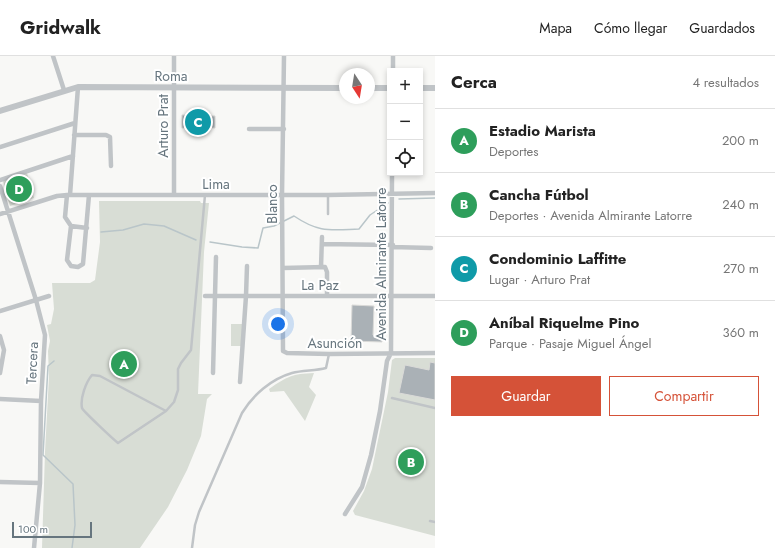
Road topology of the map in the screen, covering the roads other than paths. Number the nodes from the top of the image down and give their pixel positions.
1 (53, 56) edge
2 (174, 56) edge
3 (284, 56) edge
4 (393, 56) edge
5 (393, 68) edge
6 (78, 86) junction
7 (174, 88) junction
8 (284, 88) junction
9 (339, 88) edge
10 (375, 88) edge
11 (387, 88) edge
12 (423, 88) edge
13 (435, 88) edge
14 (64, 90) junction
15 (0, 111) edge
16 (75, 123) junction
17 (249, 129) dead end
18 (284, 129) junction
19 (74, 135) junction
20 (0, 147) edge
21 (73, 156) junction
22 (111, 166) dead end
23 (392, 176) edge
24 (0, 180) edge
25 (0, 186) edge
26 (435, 193) edge
27 (68, 195) junction
28 (89, 195) junction
29 (174, 195) junction
30 (205, 195) junction
31 (282, 195) junction
32 (328, 195) junction
33 (392, 195) junction
34 (8, 211) junction
35 (0, 214) edge
36 (328, 214) dead end
37 (71, 226) junction
38 (87, 228) junction
39 (322, 237) dead end
40 (322, 244) junction
41 (392, 246) junction
42 (431, 248) dead end
43 (216, 256) dead end
44 (247, 266) dead end
45 (321, 266) junction
46 (283, 268) junction
47 (49, 296) dead end
48 (205, 296) dead end
49 (215, 296) junction
50 (246, 296) junction
51 (282, 296) junction
52 (326, 296) junction
53 (392, 296) junction
54 (435, 296) edge
55 (36, 300) junction
56 (0, 311) edge
57 (0, 336) edge
58 (283, 352) joint
59 (392, 353) junction
60 (435, 353) edge
61 (329, 354) junction
62 (0, 373) edge
63 (213, 373) dead end
64 (240, 382) dead end
65 (392, 398) dead end
66 (0, 399) edge
67 (41, 401) junction
68 (435, 408) edge
69 (166, 411) junction
70 (0, 482) edge
71 (40, 483) junction
72 (346, 514) dead end
73 (430, 521) dead end
74 (435, 522) edge
75 (34, 548) edge
76 (192, 548) edge

1 - 14 street
2 - 7 street, Arturo Prat
3 - 8 street, Blanco
4 - 5 street
6 - 7 street, Roma
6 - 14 street, Roma
6 - 16 street
7 - 8 street, Roma
7 - 29 street, Arturo Prat
8 - 9 street, Roma
8 - 18 street, Blanco
10 - 11 street
12 - 13 street
14 - 15 street, Roma
16 - 19 street
16 - 20 street
17 - 18 street
18 - 31 street, Blanco
19 - 21 street
19 - 22 street
21 - 24 street
21 - 27 street
23 - 33 street, Avenida Almirante Latorre
25 - 34 street, Tercera
26 - 33 street, Lima
27 - 28 street, Lima
27 - 34 street, Lima
27 - 37 street
28 - 29 street, Lima
28 - 38 street
29 - 30 street, Lima
30 - 31 street, Lima
30 - 69 lane
31 - 32 street, Lima
31 - 46 street, Blanco
32 - 33 street, Lima
32 - 36 lane
33 - 41 street, Avenida Almirante Latorre
34 - 35 street, Lima
34 - 55 street, Tercera
37 - 38 street
37 - 38 street
39 - 40 street
40 - 41 street
40 - 45 street
41 - 42 street
41 - 53 street, Avenida Almirante Latorre
43 - 49 street
44 - 50 street
45 - 46 street
45 - 52 street
46 - 51 street, Blanco
47 - 55 street
48 - 49 street, La Paz
49 - 50 street, La Paz
49 - 63 street
50 - 51 street, La Paz
50 - 64 street
51 - 52 street, La Paz
51 - 58 street, Blanco
52 - 53 street, La Paz
53 - 54 street, La Paz
53 - 59 street, Avenida Almirante Latorre
55 - 56 street
55 - 67 street, Tercera
57 - 62 street
58 - 61 street, Asunción
59 - 60 street, Asunción
59 - 61 street, Asunción
59 - 72 street, Avenida Almirante Latorre
61 - 76 lane
65 - 68 lane
66 - 67 street
67 - 71 street, Tercera
69 - 69 lane
70 - 71 street
71 - 75 street, Tercera
73 - 74 lane

